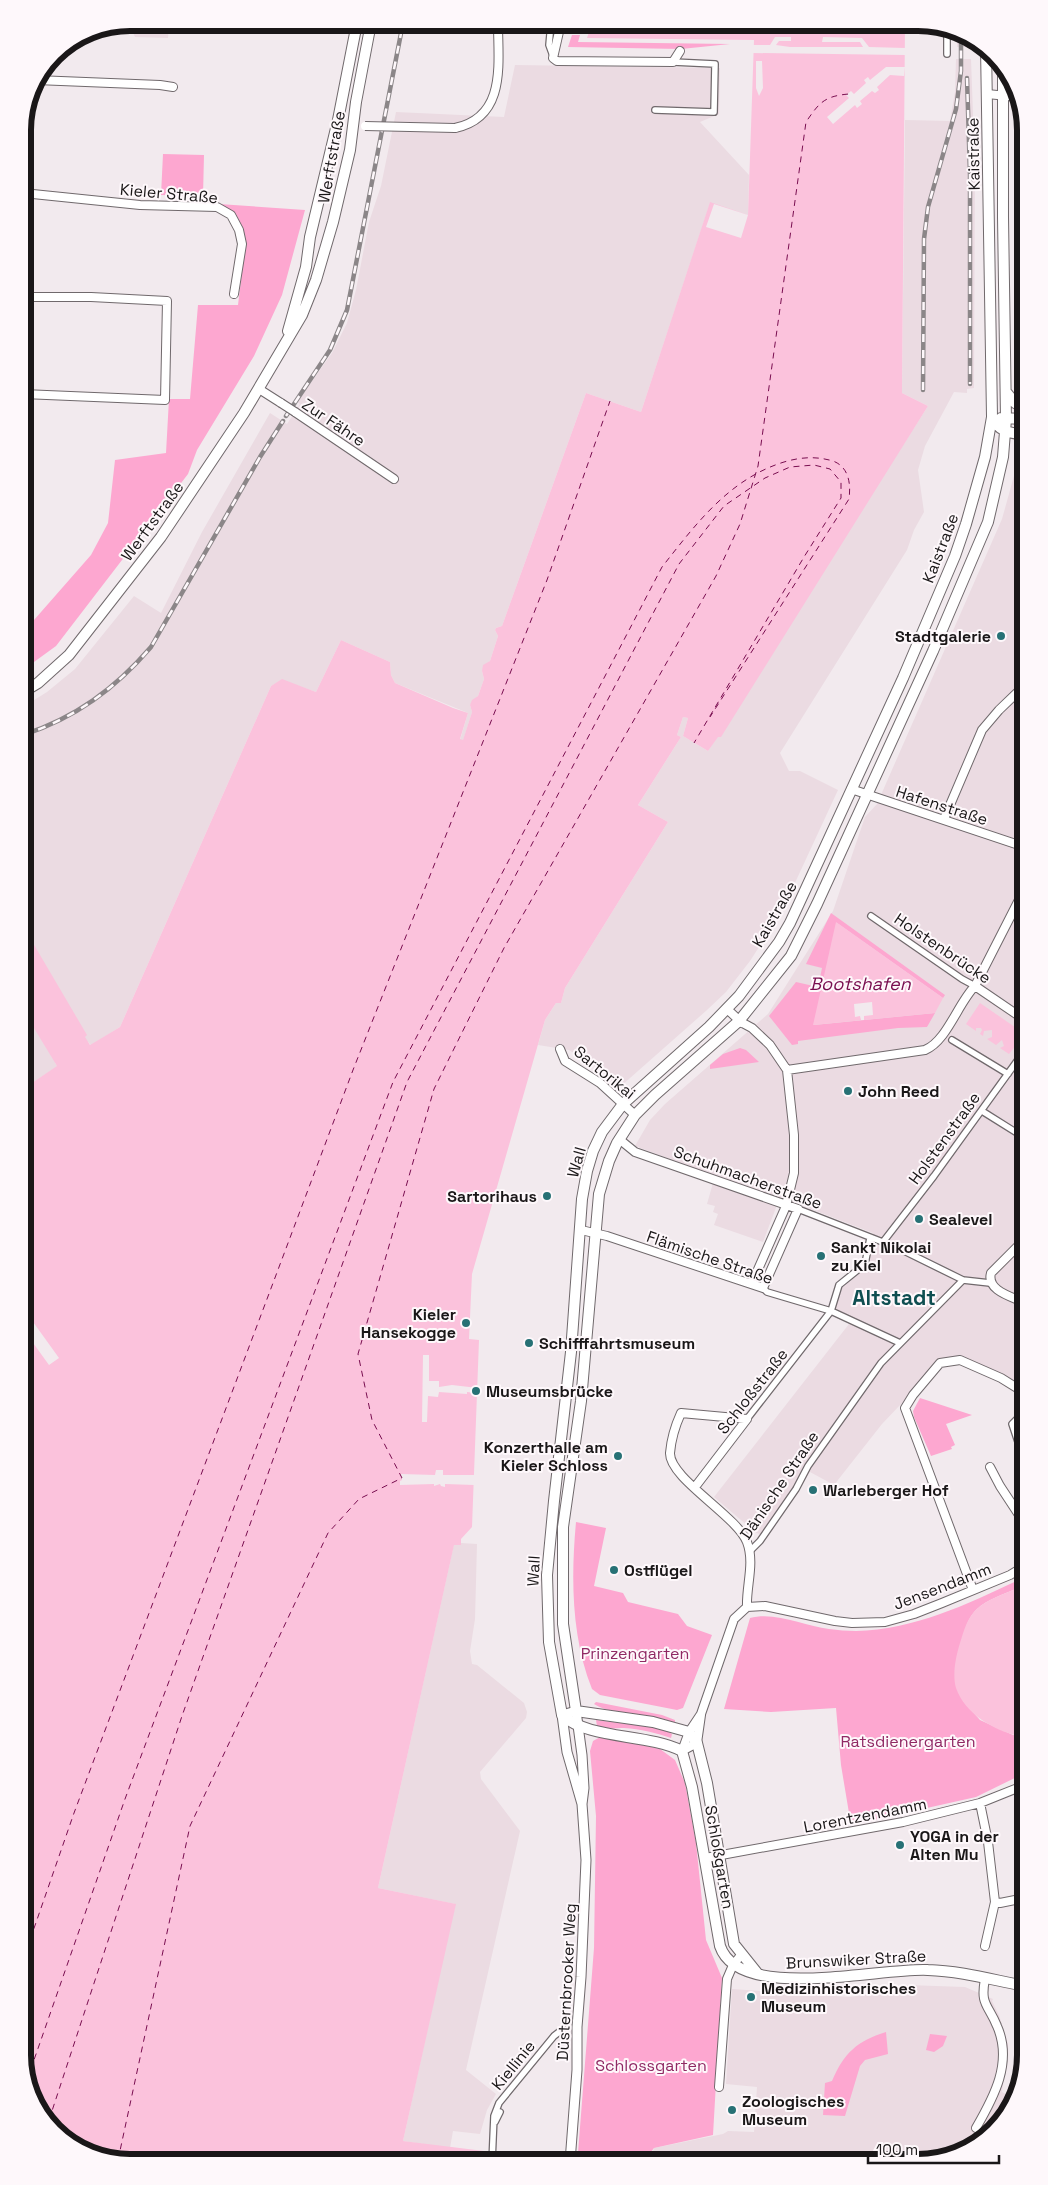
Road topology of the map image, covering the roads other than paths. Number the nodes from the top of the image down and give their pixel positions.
1 (355, 31) edge
2 (370, 31) edge
3 (498, 31) edge
4 (550, 31) edge
5 (560, 31) edge
6 (947, 35) edge
7 (680, 51) dead end
8 (947, 54) dead end
9 (553, 58) junction
10 (986, 59) edge
11 (673, 62) junction
12 (45, 80) edge
13 (1003, 80) edge
14 (173, 87) dead end
15 (987, 94) junction
16 (1003, 95) junction
17 (1011, 96) edge
18 (655, 110) dead end
19 (352, 125) junction
20 (31, 195) edge
21 (234, 294) dead end
22 (31, 297) edge
23 (283, 347) junction
24 (259, 389) junction
25 (1007, 393) junction
26 (31, 394) edge
27 (1017, 404) edge
28 (992, 417) junction
29 (1006, 418) junction
30 (1017, 419) edge
31 (1006, 431) junction
32 (1017, 433) edge
33 (394, 479) dead end
34 (31, 687) edge
35 (1017, 693) edge
36 (851, 788) junction
37 (868, 794) junction
38 (944, 819) junction
39 (1017, 844) edge
40 (1017, 905) edge
41 (871, 916) dead end
42 (975, 986) junction
43 (727, 1009) junction
44 (1017, 1014) edge
45 (739, 1020) junction
46 (952, 1040) dead end
47 (560, 1049) dead end
48 (1017, 1062) edge
49 (787, 1070) junction
50 (1008, 1074) junction
51 (623, 1104) junction
52 (982, 1111) junction
53 (636, 1115) junction
54 (1017, 1132) edge
55 (619, 1139) junction
56 (786, 1206) junction
57 (798, 1209) junction
58 (581, 1230) junction
59 (595, 1233) junction
60 (870, 1238) junction
61 (883, 1242) junction
62 (1017, 1248) edge
63 (963, 1280) junction
64 (990, 1282) junction
65 (752, 1283) junction
66 (763, 1288) junction
67 (1017, 1299) edge
68 (831, 1311) junction
69 (900, 1343) junction
70 (569, 1377) junction
71 (584, 1378) junction
72 (1017, 1388) edge
73 (747, 1419) junction
74 (1017, 1419) edge
75 (1017, 1439) edge
76 (990, 1467) dead end
77 (695, 1488) junction
78 (1017, 1511) edge
79 (750, 1551) junction
80 (1017, 1570) edge
81 (973, 1590) junction
82 (747, 1607) junction
83 (576, 1711) junction
84 (700, 1714) junction
85 (562, 1715) junction
86 (578, 1727) junction
87 (689, 1732) junction
88 (564, 1736) joint
89 (697, 1743) junction
90 (682, 1751) junction
91 (1017, 1789) edge
92 (980, 1803) junction
93 (582, 1804) junction
94 (718, 1856) junction
95 (705, 1858) junction
96 (1017, 1900) edge
97 (995, 1902) junction
98 (985, 1946) dead end
99 (741, 1955) junction
100 (733, 1965) junction
101 (758, 1974) junction
102 (985, 1979) junction
103 (1017, 1986) edge
104 (563, 2029) dead end
105 (719, 2086) dead end
106 (500, 2112) dead end
107 (494, 2124) junction
108 (976, 2128) dead end
109 (492, 2154) edge
110 (570, 2154) edge

1 - 23 main road, Werftstraße
2 - 19 main road, Werftstraße
3 - 19 street, bridge
4 - 9 street
5 - 9 street
6 - 8 street
7 - 11 street
9 - 11 street
10 - 15 main road, Kaistraße
11 - 18 street
12 - 14 street
13 - 16 main road, Kaistraße
15 - 16 street
15 - 28 main road, Kaistraße
16 - 17 street
16 - 25 main road, Kaistraße
19 - 23 main road, Werftstraße
20 - 21 street, Kieler Straße
22 - 26 street
23 - 24 main road, Werftstraße
24 - 33 street, Zur Fähre, bridge
24 - 34 main road, Werftstraße
25 - 27 main road
25 - 29 main road, Kaistraße
28 - 29 main road
28 - 31 main road
28 - 36 main road, Kaistraße
29 - 30 main road
29 - 31 main road, Kaistraße
31 - 32 main road
31 - 37 main road, Kaistraße
35 - 38 street
36 - 37 street, Hafenstraße
36 - 43 main road, Kaistraße
37 - 38 street, Hafenstraße
37 - 45 main road, Kaistraße
38 - 39 street, Hafenstraße
40 - 42 street
41 - 42 street, Holstenbrücke
42 - 44 street, Holstenbrücke
42 - 49 street
43 - 45 street
43 - 51 main road, Wall
45 - 49 street
45 - 53 main road, Wall
46 - 50 street
47 - 51 street, Sartorikai
48 - 50 street, Holstenstraße
49 - 56 street
50 - 52 street, Holstenstraße
51 - 53 street, Sartorikai
51 - 58 main road, Wall
52 - 54 street
52 - 61 street, Holstenstraße
53 - 55 main road, Wall
55 - 56 street, Schuhmacherstraße
55 - 59 main road, Wall
56 - 57 street, Schuhmacherstraße
56 - 65 street
57 - 60 street, Schuhmacherstraße
57 - 66 street
58 - 59 street, Flämische Straße
58 - 70 main road, Wall
59 - 65 street, Flämische Straße
59 - 71 main road, Wall
60 - 61 street, Schuhmacherstraße
60 - 68 street, Schloßstraße
61 - 63 street, Schuhmacherstraße
62 - 64 street
63 - 64 street
63 - 69 street, Dänische Straße
64 - 67 street
65 - 66 street, Flämische Straße
66 - 68 street, Flämische Straße
68 - 69 street, Flämische Straße
68 - 73 street, Schloßstraße
69 - 79 street, Dänische Straße
70 - 71 street
70 - 85 main road, Wall
71 - 83 main road, Wall
72 - 81 street
73 - 77 street, Schloßstraße
73 - 77 street
74 - 75 street
76 - 78 street
77 - 79 street
79 - 82 street, Dänische Straße
80 - 81 street, Jensendamm
81 - 82 street, Jensendamm
82 - 84 street
83 - 85 street
83 - 86 street, Wall
83 - 87 main road
84 - 87 street
84 - 89 street
85 - 86 main road
85 - 88 street, Wall
86 - 90 main road
86 - 93 street, Düsternbrooker Weg
87 - 89 main road
87 - 90 street
88 - 93 street, Düsternbrooker Weg
89 - 90 street
89 - 94 main road, Schloßgarten
90 - 95 main road, Schloßgarten
91 - 92 street, Lorentzendamm
92 - 94 street, Lorentzendamm
92 - 97 street
93 - 110 street, Düsternbrooker Weg
94 - 95 street, Lorentzendamm
94 - 99 main road, Schloßgarten
95 - 100 main road, Schloßgarten
96 - 97 street
97 - 98 street
99 - 100 street
99 - 101 main road
100 - 101 main road, Brunswiker Straße
100 - 105 street
101 - 102 main road, Brunswiker Straße
102 - 103 main road, Brunswiker Straße
102 - 108 street
104 - 107 street, Kiellinie
106 - 107 street, Kiellinie
107 - 109 street, Kiellinie

